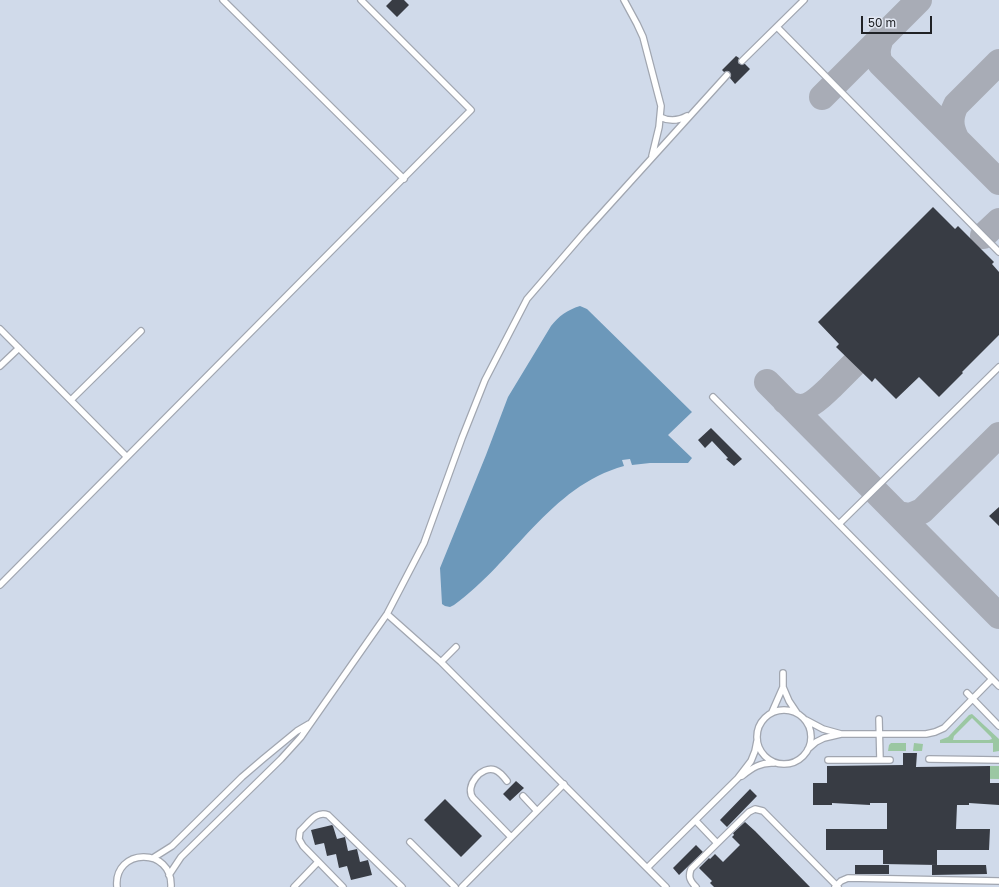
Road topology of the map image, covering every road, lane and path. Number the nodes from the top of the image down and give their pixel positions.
1 (223, 0) edge
2 (361, 0) edge
3 (624, 0) edge
4 (804, 0) edge
5 (777, 27) junction
6 (742, 61) dead end
7 (727, 76) dead end
8 (691, 114) junction
9 (660, 117) junction
10 (651, 159) junction
11 (404, 179) junction
12 (999, 252) edge
13 (0, 329) edge
14 (141, 331) dead end
15 (19, 348) junction
16 (0, 366) edge
17 (999, 367) edge
18 (713, 397) dead end
19 (71, 400) junction
20 (128, 457) junction
21 (839, 524) junction
22 (0, 585) edge
23 (387, 614) junction
24 (456, 647) dead end
25 (441, 662) junction
26 (783, 673) dead end
27 (992, 679) junction
28 (999, 686) edge
29 (783, 687) junction
30 (967, 693) dead end
31 (973, 699) junction
32 (772, 712) junction
33 (797, 713) junction
34 (879, 719) dead end
35 (805, 720) junction
36 (309, 724) junction
37 (999, 726) edge
38 (841, 734) junction
39 (880, 734) junction
40 (757, 741) junction
41 (808, 749) junction
42 (929, 759) dead end
43 (828, 760) dead end
44 (880, 760) junction
45 (890, 760) dead end
46 (999, 760) edge
47 (776, 762) junction
48 (738, 778) junction
49 (507, 781) dead end
50 (564, 784) junction
51 (523, 796) dead end
52 (537, 811) junction
53 (696, 821) junction
54 (511, 837) junction
55 (410, 842) dead end
56 (717, 843) junction
57 (153, 858) junction
58 (318, 862) junction
59 (647, 868) junction
60 (170, 875) junction
61 (999, 881) edge
62 (297, 886) edge
63 (837, 886) edge
64 (117, 887) edge
65 (170, 887) edge
66 (343, 887) edge
67 (402, 887) edge
68 (455, 887) edge
69 (462, 887) edge
70 (666, 887) edge
71 (696, 887) edge

1 - 11 lane
2 - 11 lane
3 - 9 lane
4 - 5 lane
5 - 6 lane
5 - 12 lane
7 - 8 lane
8 - 9 lane
8 - 10 lane
9 - 10 lane
10 - 23 lane
11 - 20 lane
13 - 15 lane
14 - 19 lane
15 - 16 lane
15 - 19 lane
17 - 21 lane
18 - 21 lane
19 - 20 lane
20 - 22 lane
21 - 27 lane
23 - 25 lane
23 - 36 lane
24 - 25 lane
25 - 50 lane
26 - 29 lane
27 - 28 lane
27 - 31 lane
29 - 32 lane
29 - 33 lane
30 - 31 lane
31 - 37 lane
31 - 39 lane
32 - 33 lane
32 - 40 lane
33 - 35 lane
34 - 39 lane
35 - 38 lane
35 - 41 lane
36 - 57 lane
36 - 60 lane
38 - 39 lane
38 - 41 lane
39 - 44 lane
40 - 47 lane
40 - 48 lane
41 - 47 lane
42 - 46 lane
43 - 44 lane
44 - 45 lane
47 - 48 lane
48 - 53 lane
49 - 54 lane
50 - 52 lane
50 - 59 lane
51 - 52 lane
52 - 54 lane
53 - 56 lane
53 - 59 lane
54 - 69 lane
55 - 68 lane
56 - 63 lane
56 - 71 lane
57 - 60 lane
57 - 64 lane
58 - 62 lane
58 - 66 lane
58 - 67 lane
59 - 70 lane
60 - 65 lane
61 - 63 lane

